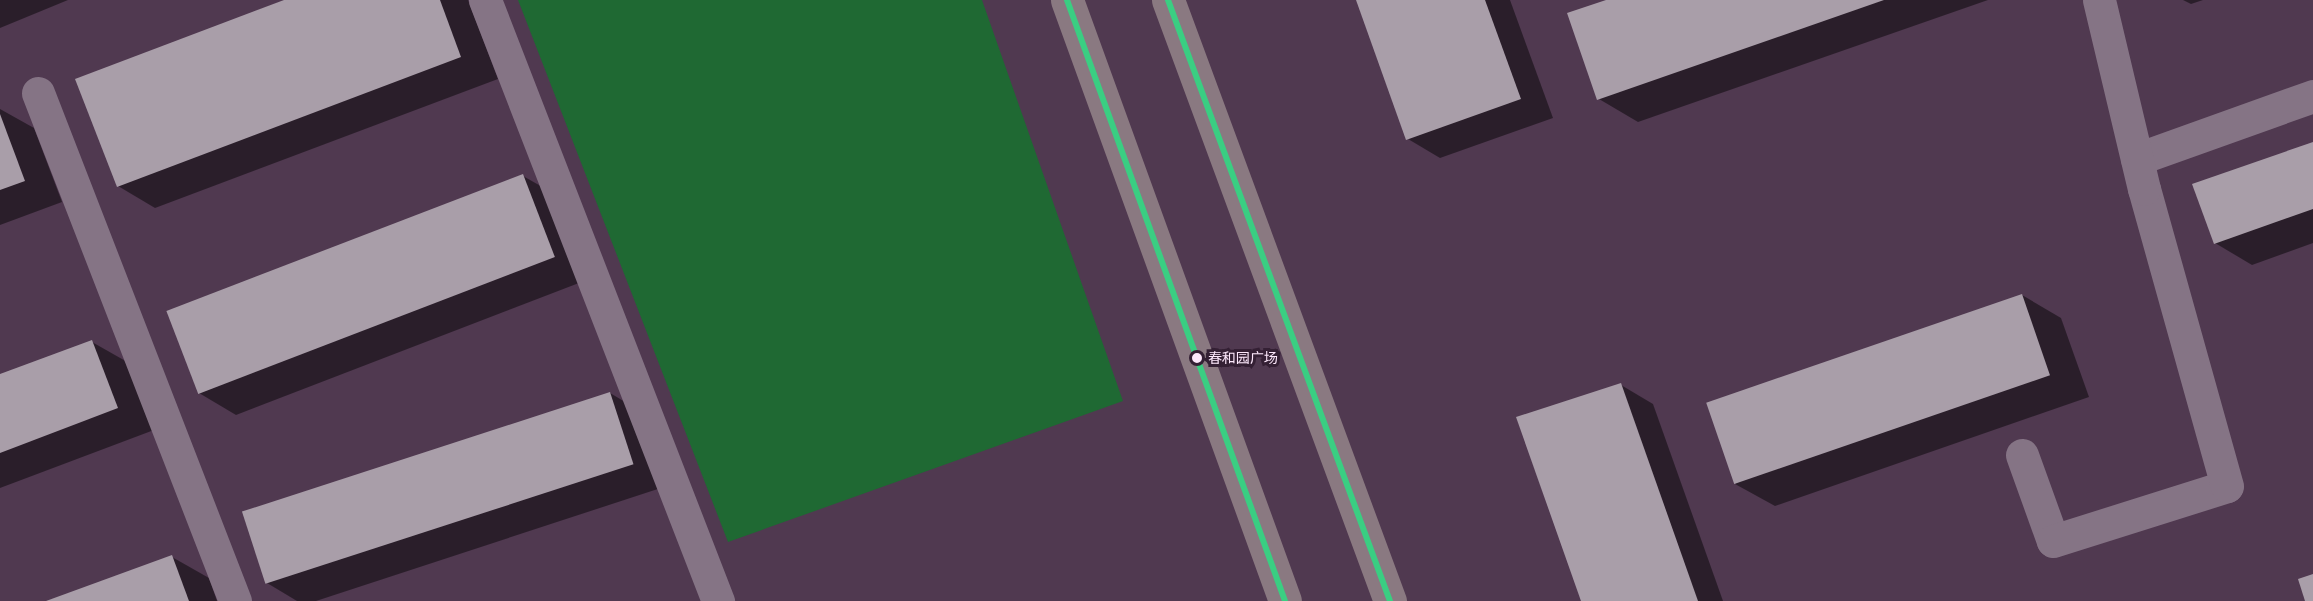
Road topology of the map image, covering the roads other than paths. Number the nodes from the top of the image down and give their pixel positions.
1 (485, 0) edge
2 (1067, 0) edge
3 (1168, 0) edge
4 (2099, 0) edge
5 (38, 93) dead end
6 (2313, 96) edge
7 (2137, 159) junction
8 (2022, 455) dead end
9 (235, 601) edge
10 (718, 601) edge
11 (1285, 601) edge
12 (1390, 601) edge

1 - 10 street
2 - 11 main road
3 - 12 main road
4 - 7 street
5 - 9 street
6 - 7 street
7 - 8 street

